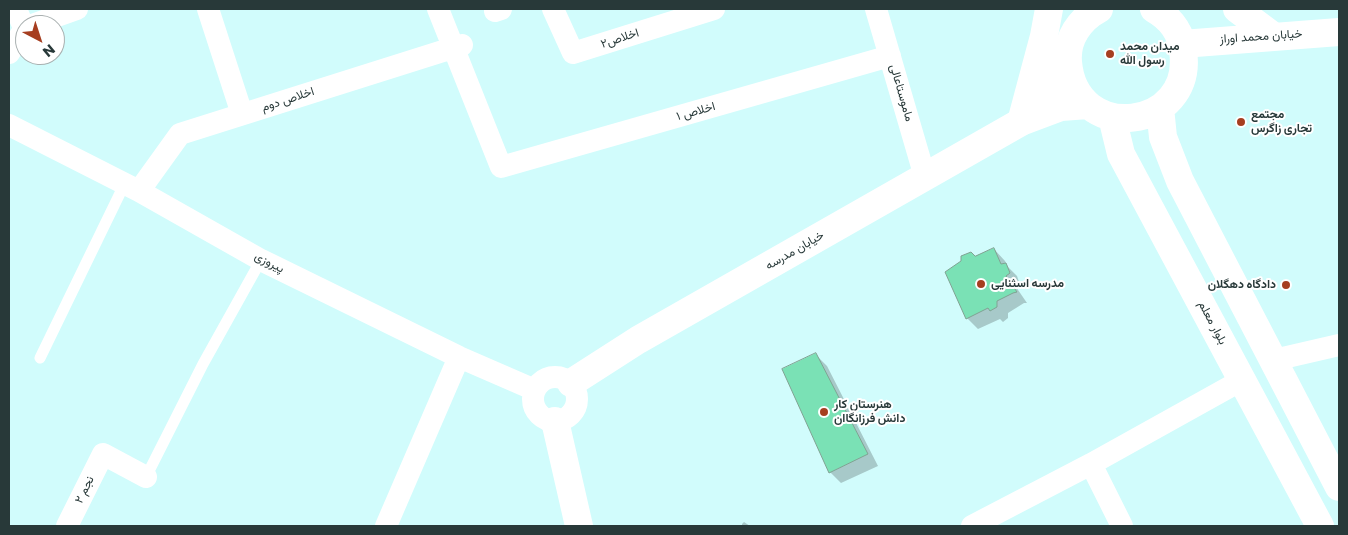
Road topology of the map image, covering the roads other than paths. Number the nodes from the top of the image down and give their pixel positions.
1 (77, 9) edge
2 (208, 9) edge
3 (438, 9) edge
4 (554, 9) edge
5 (714, 9) edge
6 (876, 9) edge
7 (1049, 9) edge
8 (1236, 9) edge
9 (1093, 10) edge
10 (1160, 11) edge
11 (53, 15) edge
12 (662, 17) edge
13 (1339, 32) edge
14 (1273, 36) junction
15 (15, 41) edge
16 (1182, 44) junction
17 (458, 46) junction
18 (9, 53) edge
19 (1068, 55) junction
20 (890, 56) junction
21 (1088, 105) junction
22 (1160, 108) junction
23 (242, 114) junction
24 (1112, 117) junction
25 (1021, 122) junction
26 (9, 125) edge
27 (926, 177) junction
28 (132, 187) junction
29 (261, 260) junction
30 (1339, 345) edge
31 (459, 357) junction
32 (40, 358) dead end
33 (1274, 360) junction
34 (1242, 380) junction
35 (571, 383) junction
36 (535, 390) junction
37 (555, 422) junction
38 (1091, 464) junction
39 (146, 477) joint
40 (1337, 478) edge
41 (67, 526) edge
42 (386, 526) edge
43 (579, 526) edge
44 (972, 526) edge
45 (1122, 526) edge
46 (1320, 526) edge

1 - 11 street
2 - 23 street
3 - 17 street
4 - 12 street, اخلاص۲
5 - 12 street, اخلاص۲
6 - 20 street, ماموستاعالی
7 - 25 main road
8 - 14 main road
9 - 19 main road
10 - 16 main road
13 - 14 main road, خیابان محمد اوراز
14 - 16 main road, خیابان محمد اوراز
15 - 18 street
16 - 22 main road
17 - 20 street, اخلاص ۱
17 - 23 street, اخلاص دوم
19 - 21 main road
19 - 25 main road
20 - 27 street, ماموستاعالی
21 - 24 main road
21 - 25 main road
22 - 24 main road
22 - 33 main road
23 - 28 street, اخلاص دوم
24 - 34 main road, بلوار معلم
25 - 27 main road, خیابان مدرسه
26 - 28 street, پیروزی
27 - 35 main road, خیابان مدرسه
28 - 29 street, پیروزی
28 - 32 lane
29 - 31 street, پیروزی
29 - 39 lane
30 - 33 street
31 - 36 street, پیروزی
31 - 42 street
33 - 40 main road
34 - 38 street
34 - 46 main road, بلوار معلم
35 - 36 street
35 - 37 street
36 - 37 street
37 - 43 main road
38 - 44 street
38 - 45 street
39 - 41 street, نجم ۲

